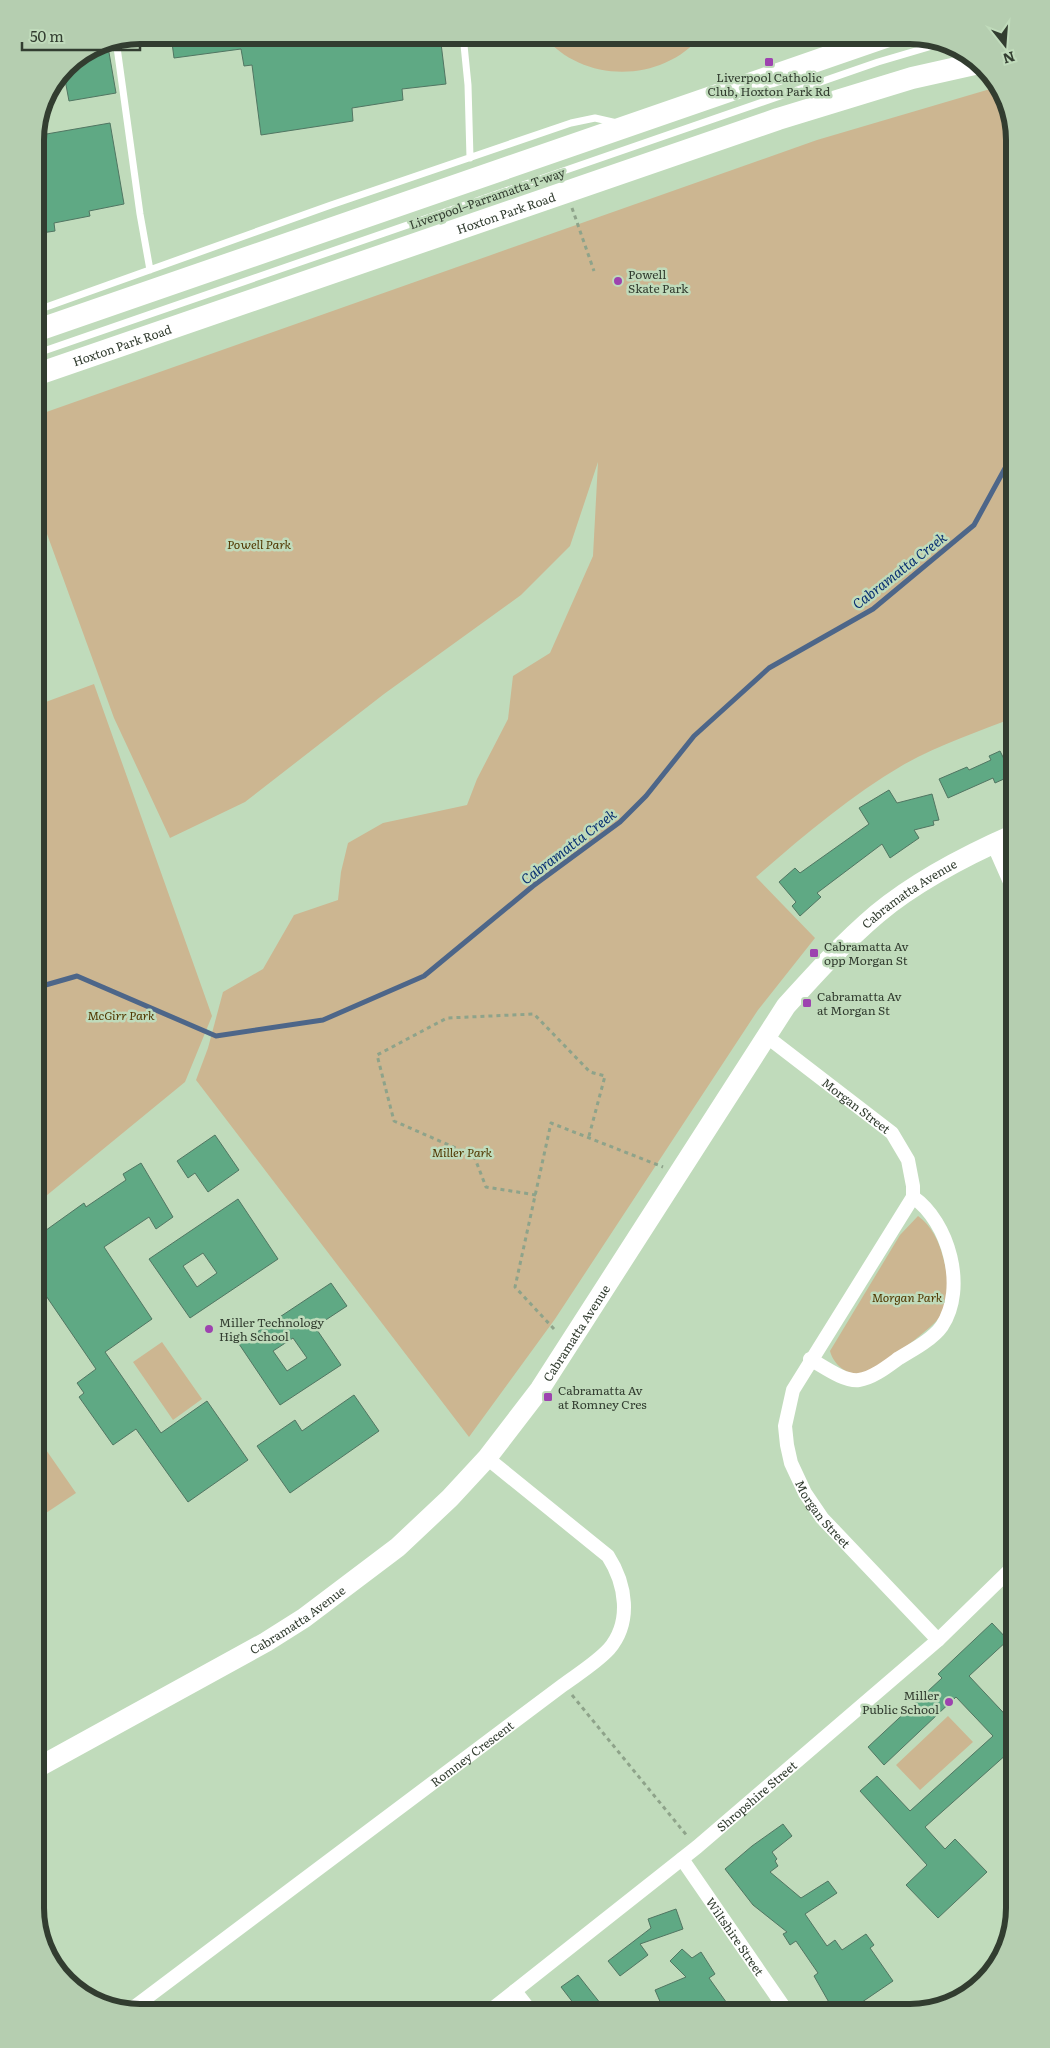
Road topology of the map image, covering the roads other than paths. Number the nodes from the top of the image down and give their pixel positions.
1 (464, 44) edge
2 (865, 44) edge
3 (117, 47) edge
4 (931, 47) edge
5 (969, 65) edge
6 (628, 126) junction
7 (470, 158) junction
8 (150, 270) junction
9 (44, 308) edge
10 (44, 328) edge
11 (44, 351) edge
12 (44, 372) edge
13 (1006, 838) edge
14 (996, 842) junction
15 (1006, 865) edge
16 (766, 1036) junction
17 (913, 1197) junction
18 (810, 1359) junction
19 (487, 1458) junction
20 (1006, 1574) edge
21 (938, 1640) junction
22 (44, 1764) edge
23 (682, 1859) junction
24 (515, 1991) junction
25 (138, 2004) edge
26 (498, 2004) edge
27 (525, 2004) edge
28 (782, 2004) edge

1 - 7 lane
2 - 6 main road
3 - 8 lane
4 - 11 lane, Liverpool–Parramatta T-way
5 - 12 main road, Hoxton Park Road
6 - 7 lane
6 - 10 main road
7 - 8 lane
8 - 9 lane
13 - 14 street, Cabramatta Avenue
14 - 15 street
14 - 16 street, Cabramatta Avenue
16 - 17 street, Morgan Street
16 - 19 street, Cabramatta Avenue
17 - 18 street, Morgan Street
17 - 18 street
18 - 21 street, Morgan Street
19 - 22 street, Cabramatta Avenue
19 - 25 street, Romney Crescent
20 - 21 street, Shropshire Street
21 - 23 street, Shropshire Street
23 - 24 street, Shropshire Street
23 - 28 street, Wiltshire Street
24 - 26 street, Shropshire Street
24 - 27 street

